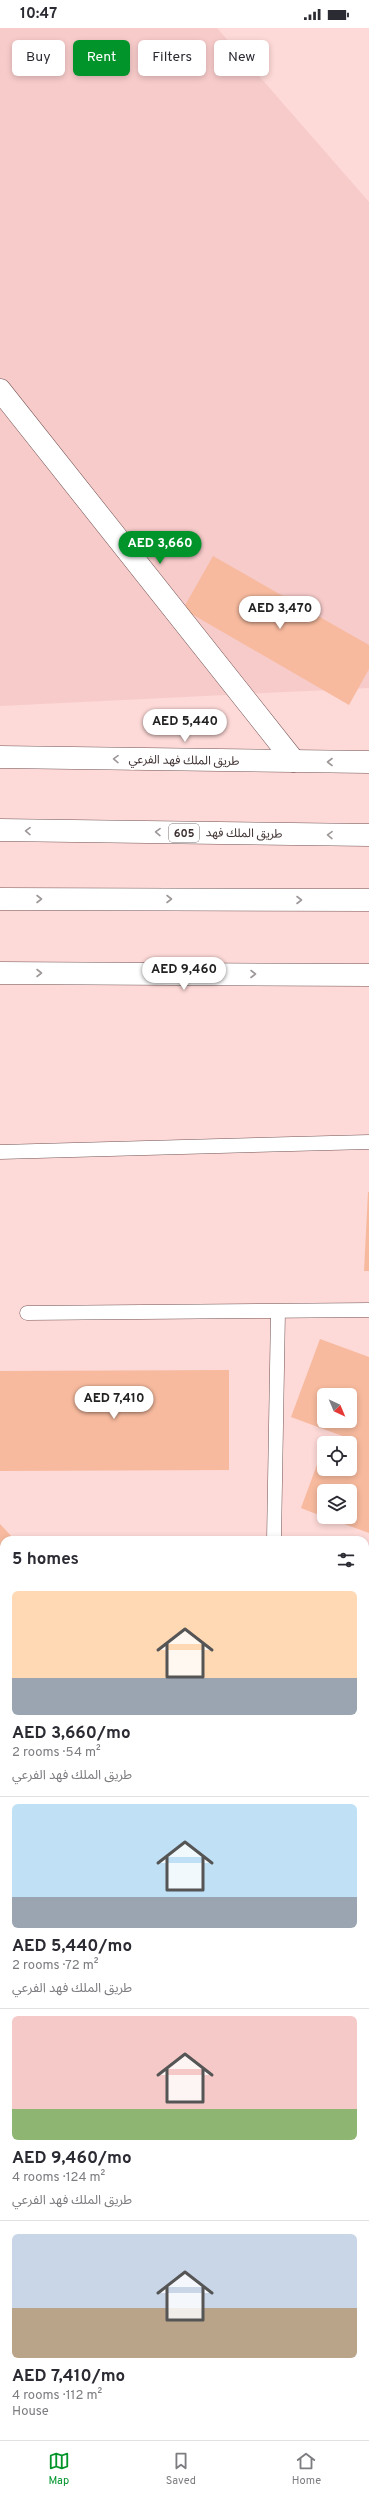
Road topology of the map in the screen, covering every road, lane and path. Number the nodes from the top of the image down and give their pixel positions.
1 (0, 390) edge
2 (0, 757) edge
3 (294, 762) junction
4 (369, 762) edge
5 (0, 830) edge
6 (369, 835) edge
7 (0, 899) edge
8 (369, 900) edge
9 (0, 973) edge
10 (369, 975) edge
11 (369, 1142) edge
12 (0, 1152) edge
13 (369, 1310) edge
14 (278, 1311) junction
15 (27, 1313) dead end
16 (274, 1536) edge

1 - 3 main road
3 -> 2 main road, طريق الملك فهد الفرعي
4 -> 3 main road, طريق الملك فهد الفرعي
6 -> 5 main road, طريق الملك فهد / 605
7 -> 8 main road
9 -> 10 main road
11 - 12 lane
13 - 14 lane
14 - 15 lane
14 - 16 lane

